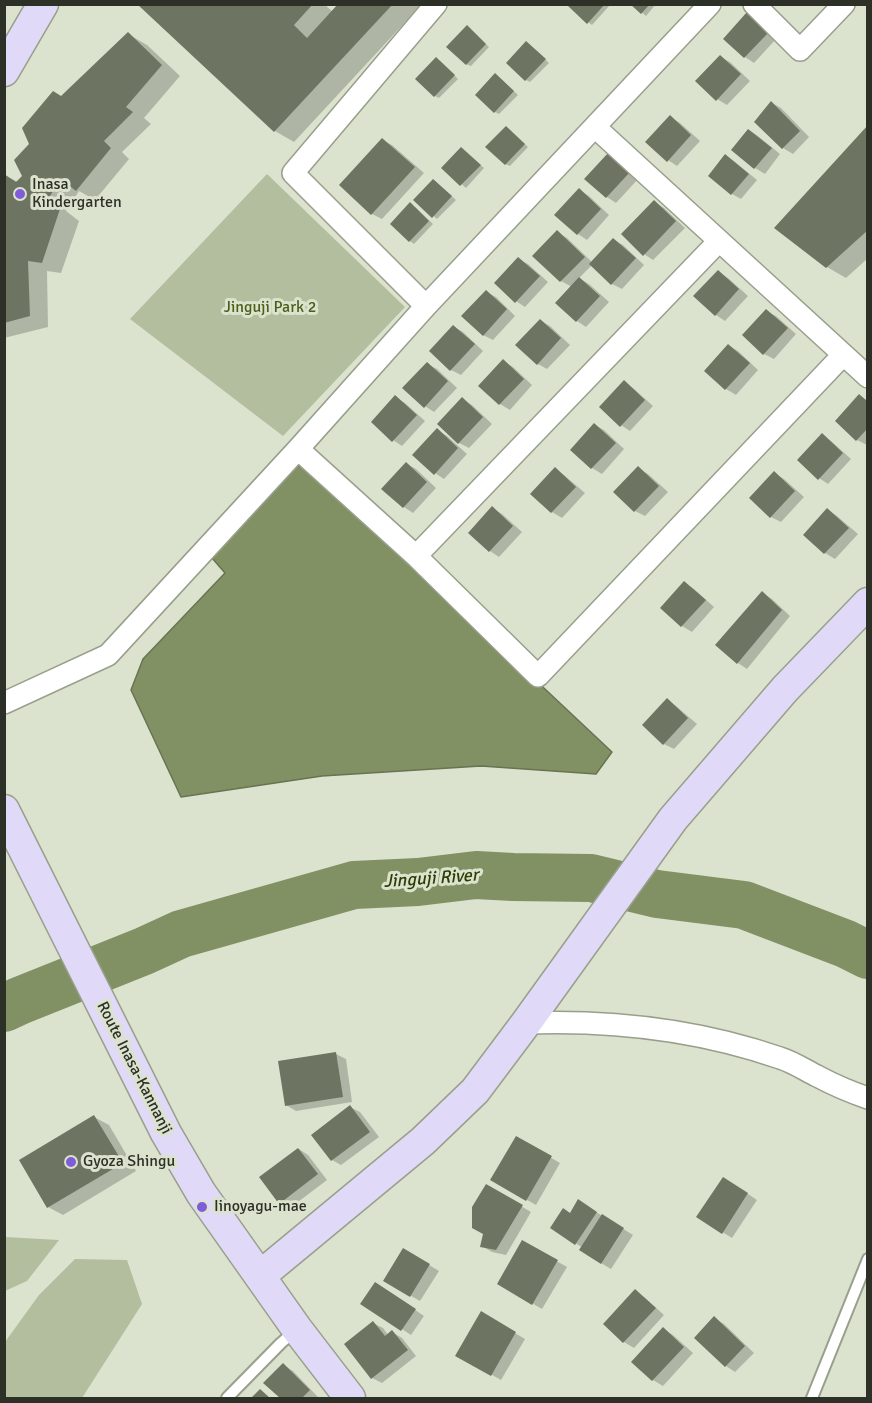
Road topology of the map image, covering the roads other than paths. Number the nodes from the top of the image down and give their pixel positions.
1 (43, 4) edge
2 (436, 4) edge
3 (710, 4) edge
4 (754, 4) edge
5 (844, 4) edge
6 (4, 71) edge
7 (595, 127) junction
8 (719, 241) junction
9 (426, 306) junction
10 (843, 355) junction
11 (867, 377) edge
12 (298, 449) junction
13 (416, 556) junction
14 (867, 603) edge
15 (4, 703) edge
16 (4, 810) edge
17 (533, 1013) junction
18 (867, 1098) edge
19 (867, 1259) edge
20 (260, 1276) junction
21 (297, 1329) junction
22 (227, 1398) edge
23 (350, 1398) edge
24 (812, 1398) edge

1 - 6 street
2 - 9 street
3 - 7 street
4 - 5 street
7 - 8 street
7 - 9 street
8 - 10 street
8 - 13 street
9 - 12 street
10 - 11 street
10 - 13 street
12 - 13 street
12 - 15 street
14 - 17 street
16 - 20 street, Route Inasa-Kannanji
17 - 18 street
17 - 20 street
19 - 24 lane
20 - 21 street, Route Inasa-Kannanji
21 - 22 lane
21 - 23 street, Route Inasa-Kannanji

